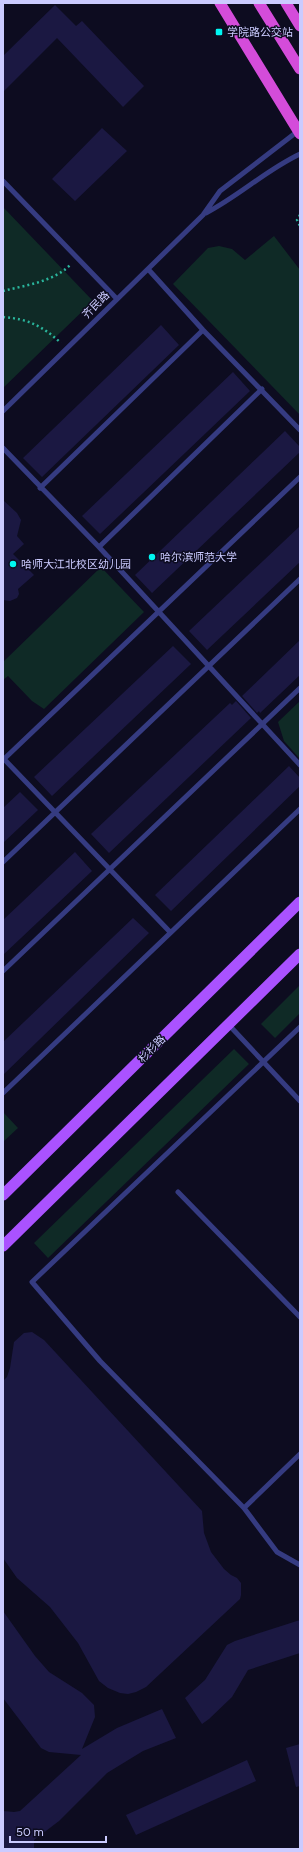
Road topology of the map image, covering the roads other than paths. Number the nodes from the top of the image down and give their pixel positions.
1 (220, 3) edge
2 (260, 3) edge
3 (286, 3) edge
4 (300, 26) edge
5 (300, 69) edge
6 (299, 133) edge
7 (300, 154) edge
8 (3, 181) edge
9 (203, 215) junction
10 (148, 269) junction
11 (117, 299) junction
12 (203, 330) junction
13 (262, 389) junction
14 (3, 411) edge
15 (300, 430) edge
16 (3, 448) edge
17 (300, 477) edge
18 (40, 488) junction
19 (99, 547) junction
20 (300, 579) edge
21 (158, 611) junction
22 (208, 665) junction
23 (300, 688) edge
24 (262, 724) junction
25 (3, 759) edge
26 (300, 765) edge
27 (300, 809) edge
28 (55, 812) junction
29 (3, 862) edge
30 (110, 869) junction
31 (300, 902) edge
32 (170, 932) junction
33 (300, 954) edge
34 (3, 971) edge
35 (228, 1024) junction
36 (300, 1027) edge
37 (264, 1063) junction
38 (3, 1093) edge
39 (300, 1101) edge
40 (178, 1192) dead end
41 (3, 1195) edge
42 (3, 1246) edge
43 (300, 1317) edge
44 (300, 1454) edge
45 (244, 1508) junction
46 (300, 1565) edge

1 - 6 highway
2 - 5 highway
3 - 4 highway
6 - 9 lane
7 - 9 lane
8 - 11 lane
9 - 10 lane, 齐民路
10 - 11 lane, 齐民路
10 - 12 lane
11 - 14 lane, 齐民路
12 - 13 lane
12 - 18 lane
13 - 15 lane
13 - 19 lane
16 - 18 lane
17 - 21 lane
18 - 19 lane
19 - 21 lane
20 - 22 lane
21 - 22 lane
21 - 25 lane
22 - 24 lane
22 - 28 lane
23 - 24 lane
24 - 26 lane
24 - 30 lane
25 - 28 lane
27 - 32 lane
28 - 29 lane
28 - 30 lane
30 - 32 lane
30 - 34 lane
31 - 41 main road, 杉杉路
32 - 38 lane
33 - 35 main road
35 - 37 lane
35 - 42 main road
36 - 37 lane
37 - 39 lane
37 - 45 lane
40 - 43 lane
44 - 45 lane
45 - 46 lane

